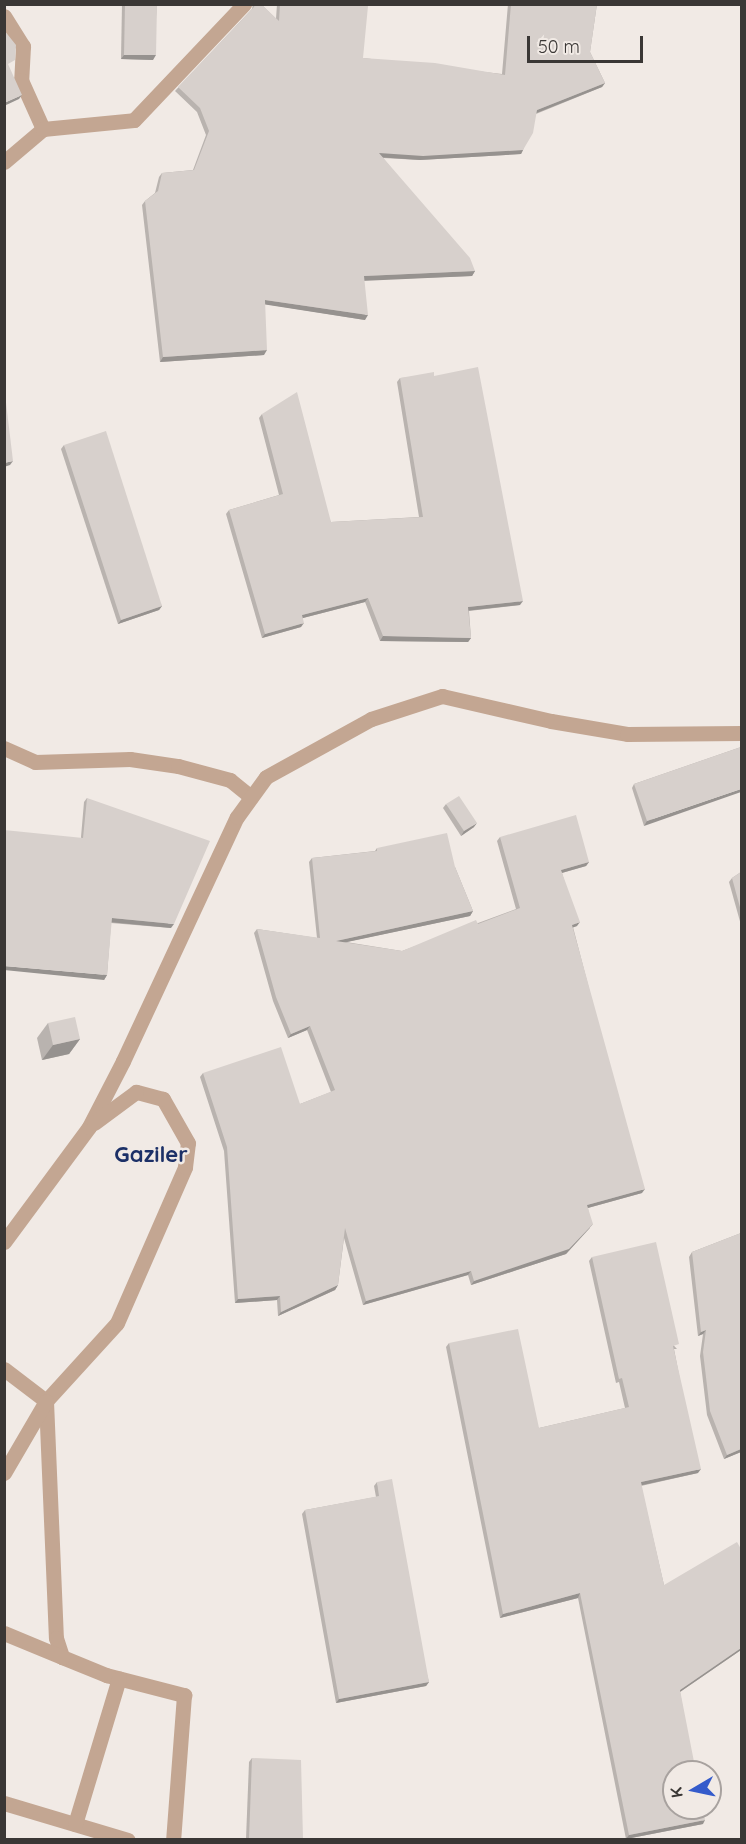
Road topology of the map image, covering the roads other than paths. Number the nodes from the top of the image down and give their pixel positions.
1 (244, 4) edge
2 (4, 16) edge
3 (43, 129) junction
4 (4, 162) edge
5 (741, 733) edge
6 (4, 748) edge
7 (251, 797) junction
8 (89, 1126) junction
9 (4, 1242) edge
10 (4, 1370) edge
11 (46, 1401) junction
12 (4, 1473) edge
13 (4, 1633) edge
14 (62, 1657) junction
15 (119, 1678) junction
16 (4, 1803) edge
17 (75, 1824) junction
18 (128, 1839) edge
19 (173, 1839) edge

1 - 3 street
2 - 3 street
3 - 4 street
5 - 7 street
6 - 7 street
7 - 8 street
8 - 9 street
8 - 11 street
10 - 11 street
11 - 12 street
11 - 14 street
13 - 14 street
14 - 15 street
15 - 17 street
15 - 19 street
16 - 17 street
17 - 18 street

